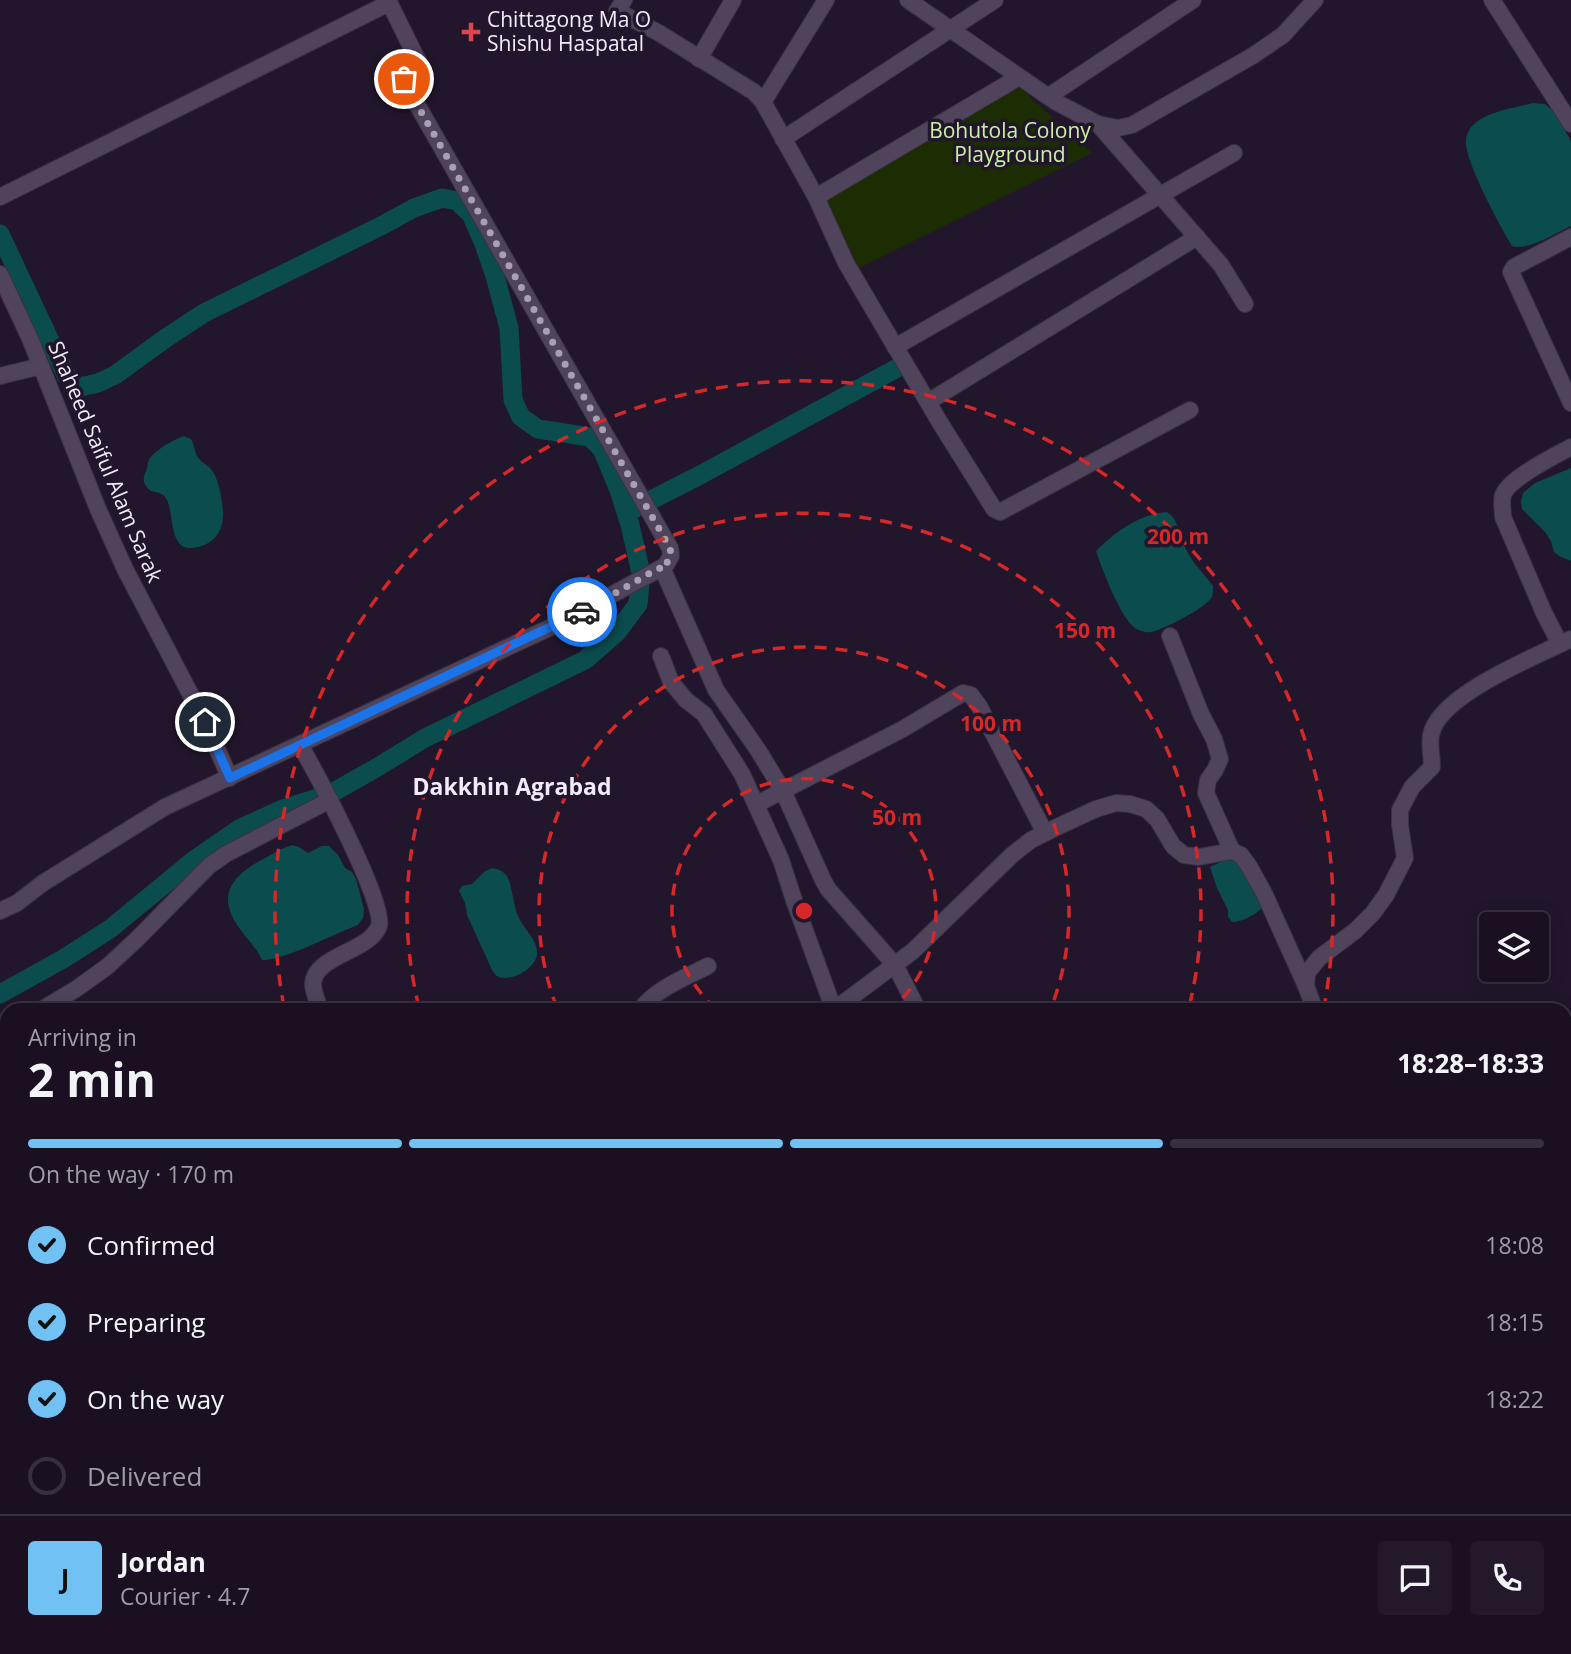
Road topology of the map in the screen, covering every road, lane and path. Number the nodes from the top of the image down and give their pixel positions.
1 (624, 0) edge
2 (733, 0) edge
3 (826, 0) edge
4 (995, 0) edge
5 (1194, 0) edge
6 (1315, 0) edge
7 (1492, 0) edge
8 (388, 1) edge
9 (914, 2) edge
10 (950, 29) junction
11 (699, 59) junction
12 (1019, 77) junction
13 (1049, 96) junction
14 (763, 102) junction
15 (1098, 124) junction
16 (1571, 124) edge
17 (783, 139) junction
18 (1234, 153) dead end
19 (1160, 195) junction
20 (0, 197) edge
21 (816, 197) junction
22 (1197, 237) junction
23 (1571, 237) edge
24 (0, 274) edge
25 (1245, 304) dead end
26 (895, 347) junction
27 (41, 366) junction
28 (0, 376) edge
29 (928, 402) junction
30 (1571, 403) edge
31 (1190, 410) dead end
32 (1571, 447) edge
33 (660, 570) junction
34 (1170, 636) dead end
35 (1565, 642) edge
36 (661, 656) dead end
37 (303, 750) junction
38 (230, 778) junction
39 (783, 790) junction
40 (330, 798) junction
41 (757, 804) junction
42 (1045, 833) junction
43 (1232, 851) junction
44 (0, 911) edge
45 (895, 965) junction
46 (708, 966) dead end
47 (1306, 986) junction
48 (53, 1003) edge
49 (318, 1003) edge
50 (645, 1003) edge
51 (831, 1003) edge
52 (843, 1003) edge
53 (914, 1003) edge
54 (1312, 1003) edge

1 - 11 street
2 - 11 street
3 - 14 street
4 - 10 street
5 - 13 street
6 - 15 street
7 - 16 street
8 - 20 street
8 - 33 street
9 - 10 street
10 - 12 street
10 - 17 street
11 - 14 street
12 - 13 street
12 - 21 street
13 - 15 street
14 - 17 street
15 - 19 street
17 - 21 street
18 - 19 street
19 - 22 street
19 - 26 street
21 - 26 street
22 - 25 street
22 - 29 street
23 - 30 street
24 - 27 street, Shaheed Saiful Alam Sarak
26 - 29 street
27 - 28 street
27 - 38 street, Shaheed Saiful Alam Sarak
29 - 31 street
32 - 35 street
33 - 37 street
33 - 39 street
34 - 43 street
35 - 47 street
36 - 41 street
37 - 38 street
37 - 40 street
38 - 44 street
39 - 41 street
39 - 42 street
39 - 45 street
40 - 48 street
40 - 49 street
41 - 51 street
42 - 43 street
42 - 45 street
43 - 47 street
45 - 52 street
45 - 53 street
46 - 50 street
47 - 54 street

